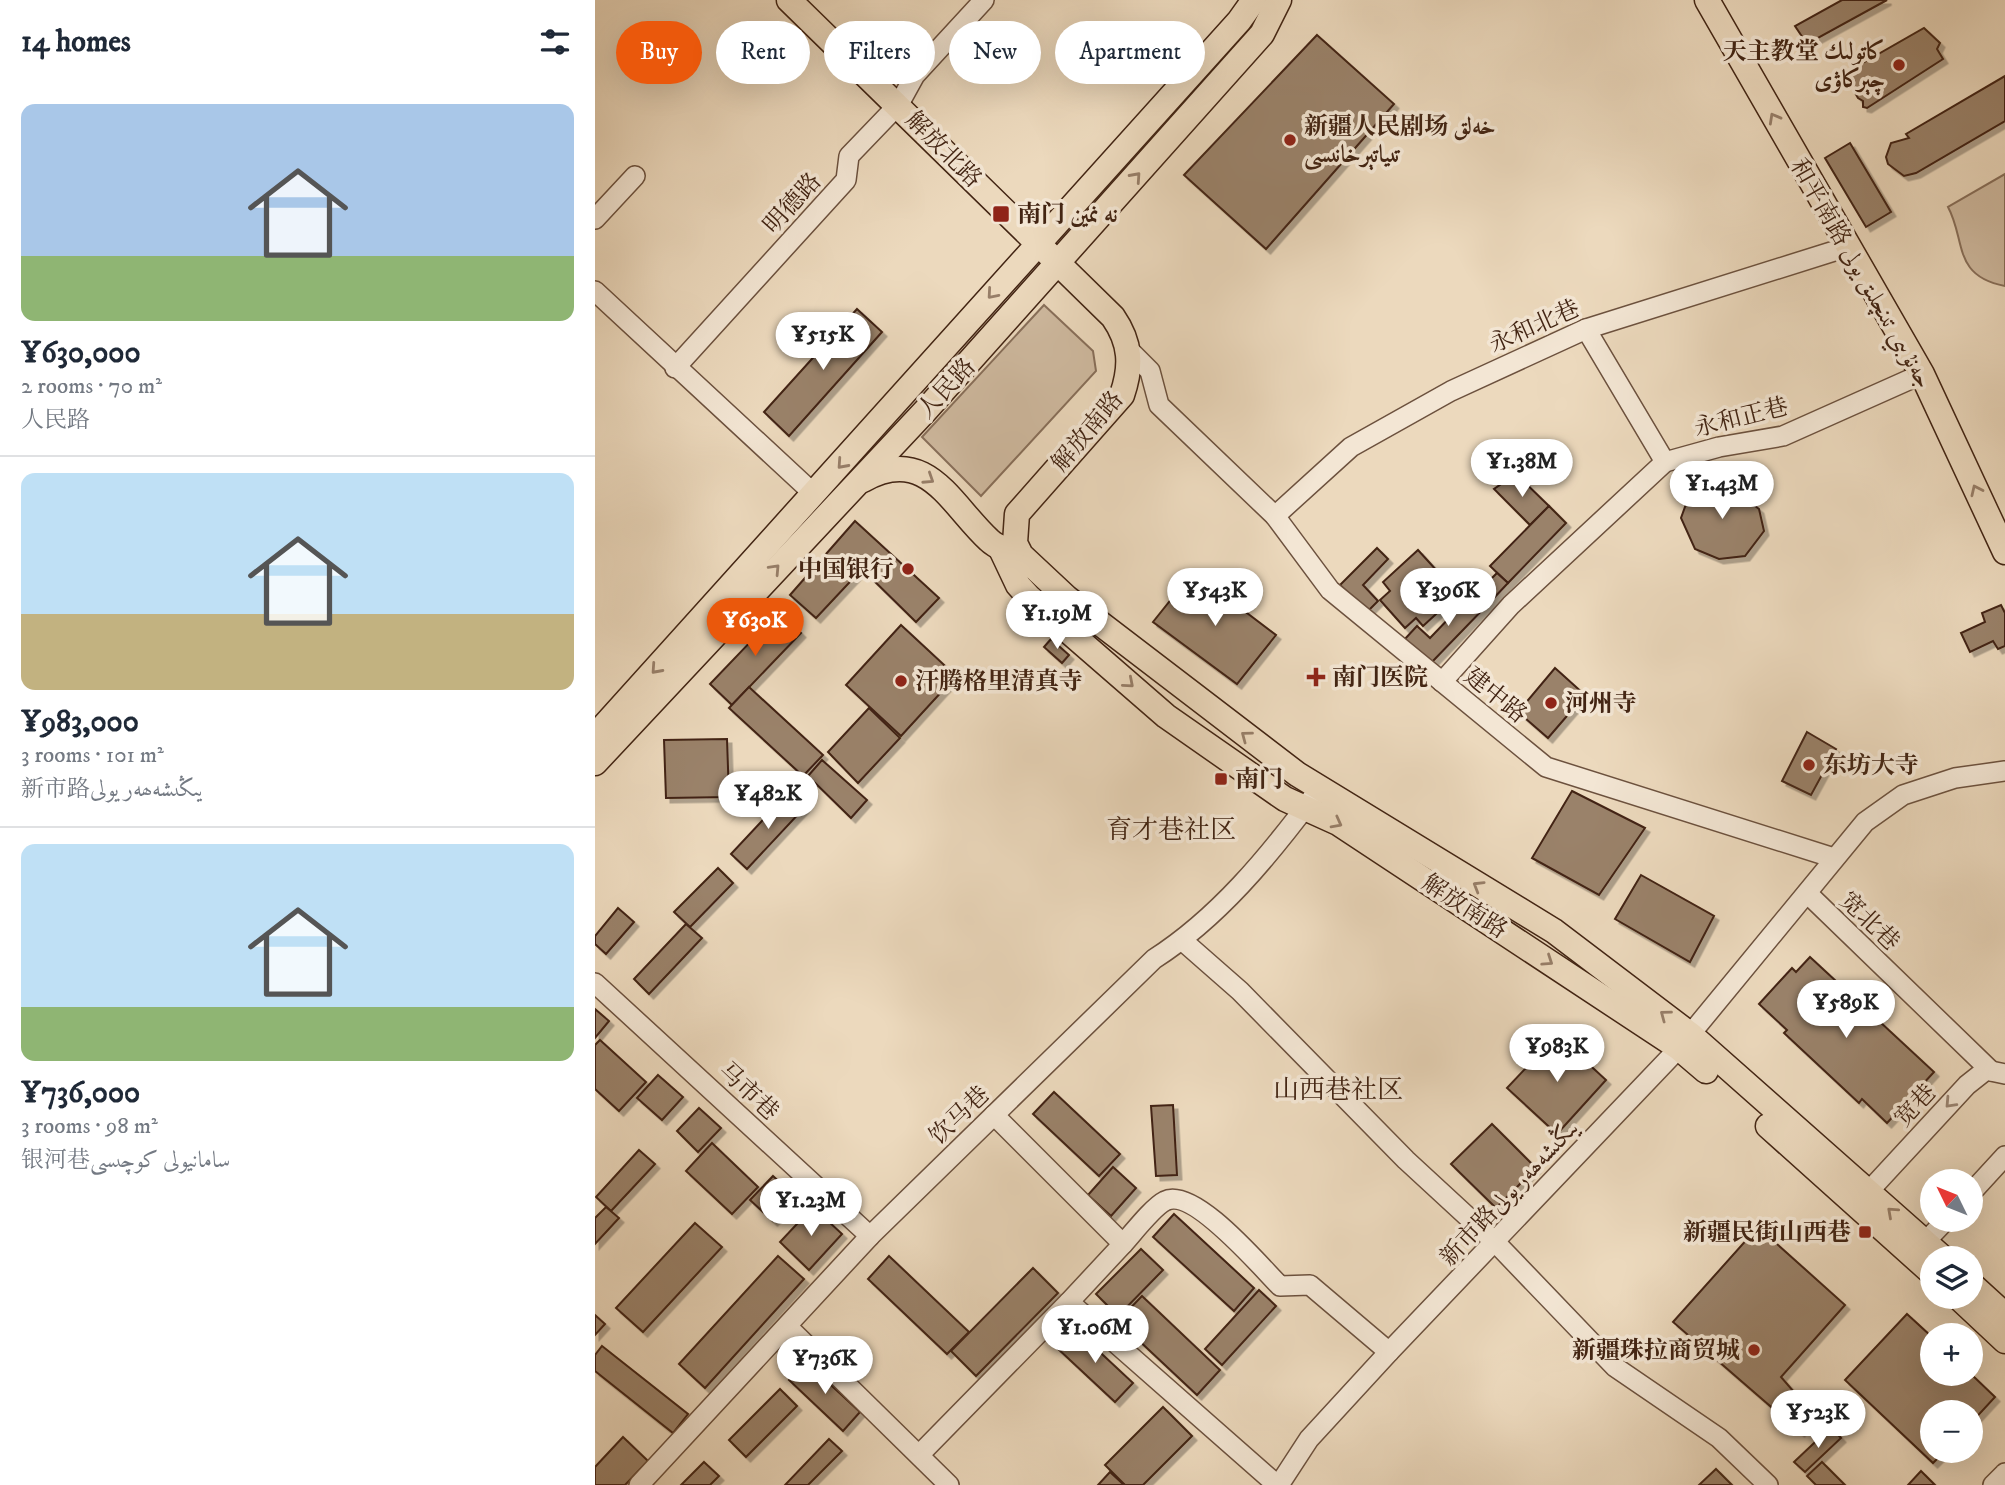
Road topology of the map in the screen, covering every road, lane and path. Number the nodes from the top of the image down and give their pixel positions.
1 (789, 0) edge
2 (984, 0) edge
3 (1254, 0) edge
4 (1279, 0) edge
5 (1707, 0) edge
6 (899, 104) junction
7 (635, 176) dead end
8 (595, 219) edge
9 (1038, 243) junction
10 (1847, 247) junction
11 (1058, 264) junction
12 (595, 290) edge
13 (1585, 329) junction
14 (1129, 350) junction
15 (675, 368) junction
16 (1922, 374) junction
17 (1665, 462) junction
18 (846, 493) junction
19 (814, 494) junction
20 (1025, 502) junction
21 (1275, 516) junction
22 (1000, 547) junction
23 (2005, 552) edge
24 (1032, 565) junction
25 (1442, 682) junction
26 (595, 736) edge
27 (595, 763) edge
28 (2005, 771) edge
29 (1319, 788) junction
30 (1304, 808) junction
31 (1834, 858) junction
32 (1807, 893) junction
33 (1183, 941) junction
34 (595, 983) edge
35 (1685, 1041) junction
36 (1998, 1072) edge
37 (994, 1115) junction
38 (2005, 1156) edge
39 (1983, 1180) edge
40 (1869, 1191) junction
41 (870, 1236) junction
42 (1496, 1242) junction
43 (1123, 1244) junction
44 (1930, 1246) edge
45 (1920, 1262) edge
46 (1983, 1295) edge
47 (1069, 1301) junction
48 (1971, 1309) edge
49 (2005, 1315) edge
50 (787, 1327) junction
51 (2005, 1341) edge
52 (1389, 1352) junction
53 (919, 1455) junction
54 (2005, 1473) edge
55 (639, 1485) edge
56 (949, 1485) edge
57 (1278, 1485) edge
58 (1768, 1485) edge
59 (1993, 1485) edge

1 - 6 main road, 解放北路
2 - 6 street, 明德路
3 - 9 main road, 人民路
11 -> 4 main road, 人民路
10 -> 5 main road, 和平南路 جەنۇبىي تىنچلىق يولى
6 - 9 main road, 解放北路
6 - 15 street, 明德路
7 - 8 street
9 - 11 main road, 解放北路
9 -> 19 main road, 人民路
10 - 13 street, 永和北巷
10 - 16 main road, 和平南路 جەنۇبىي تىنچلىق يولى
11 - 14 main road
11 - 18 main road, 人民路
12 - 15 street
13 - 17 street
13 - 21 street, 永和北巷
14 - 20 main road, 解放南路
14 - 21 street, 建中路
15 - 19 street
16 - 17 street, 永和正巷
23 -> 16 main road, 和平南路 جەنۇبىي تىنچلىق يولى
17 - 25 street, 永和正巷
18 -> 22 main road, 解放南路
27 -> 18 main road, 人民路
19 -> 26 main road, 人民路
20 - 22 main road
20 - 24 main road, 解放南路
21 - 25 street, 建中路
22 - 24 main road, 解放南路
22 -> 30 main road, 解放南路
29 -> 24 main road, 解放南路
25 - 31 street, 建中路
28 - 31 street, 新市路يىڭىشەھەر يولى
29 - 30 street, 饮马巷
35 -> 29 main road, 解放南路
30 - 33 street, 饮马巷
30 -> 35 main road, 解放南路
31 - 32 street, 新市路يىڭىشەھەر يولى
32 - 35 street, 新市路يىڭىشەھەر يولى
32 - 36 street, 宽北巷
33 - 37 street, 饮马巷
33 - 42 street
34 - 41 street, 马市巷
35 - 40 main road, 解放南路
35 - 42 street, 新市路يىڭىشەھەر يولى
35 - 45 main road, 解放南路
36 -> 40 street, 宽巷
37 - 41 street, 饮马巷
37 - 43 street
38 - 39 street
44 -> 40 main road, 解放南路
41 - 50 street, 饮马巷
42 - 52 street, 新市路يىڭىشەھەر يولى
42 - 58 street
43 - 47 street
43 - 52 street
46 - 49 main road
47 - 53 street
47 - 57 street
48 - 51 main road
50 - 53 street
50 - 55 street, 饮马巷
52 - 57 street, 新市路يىڭىشەھەر يولى
53 - 56 street
54 - 59 street

